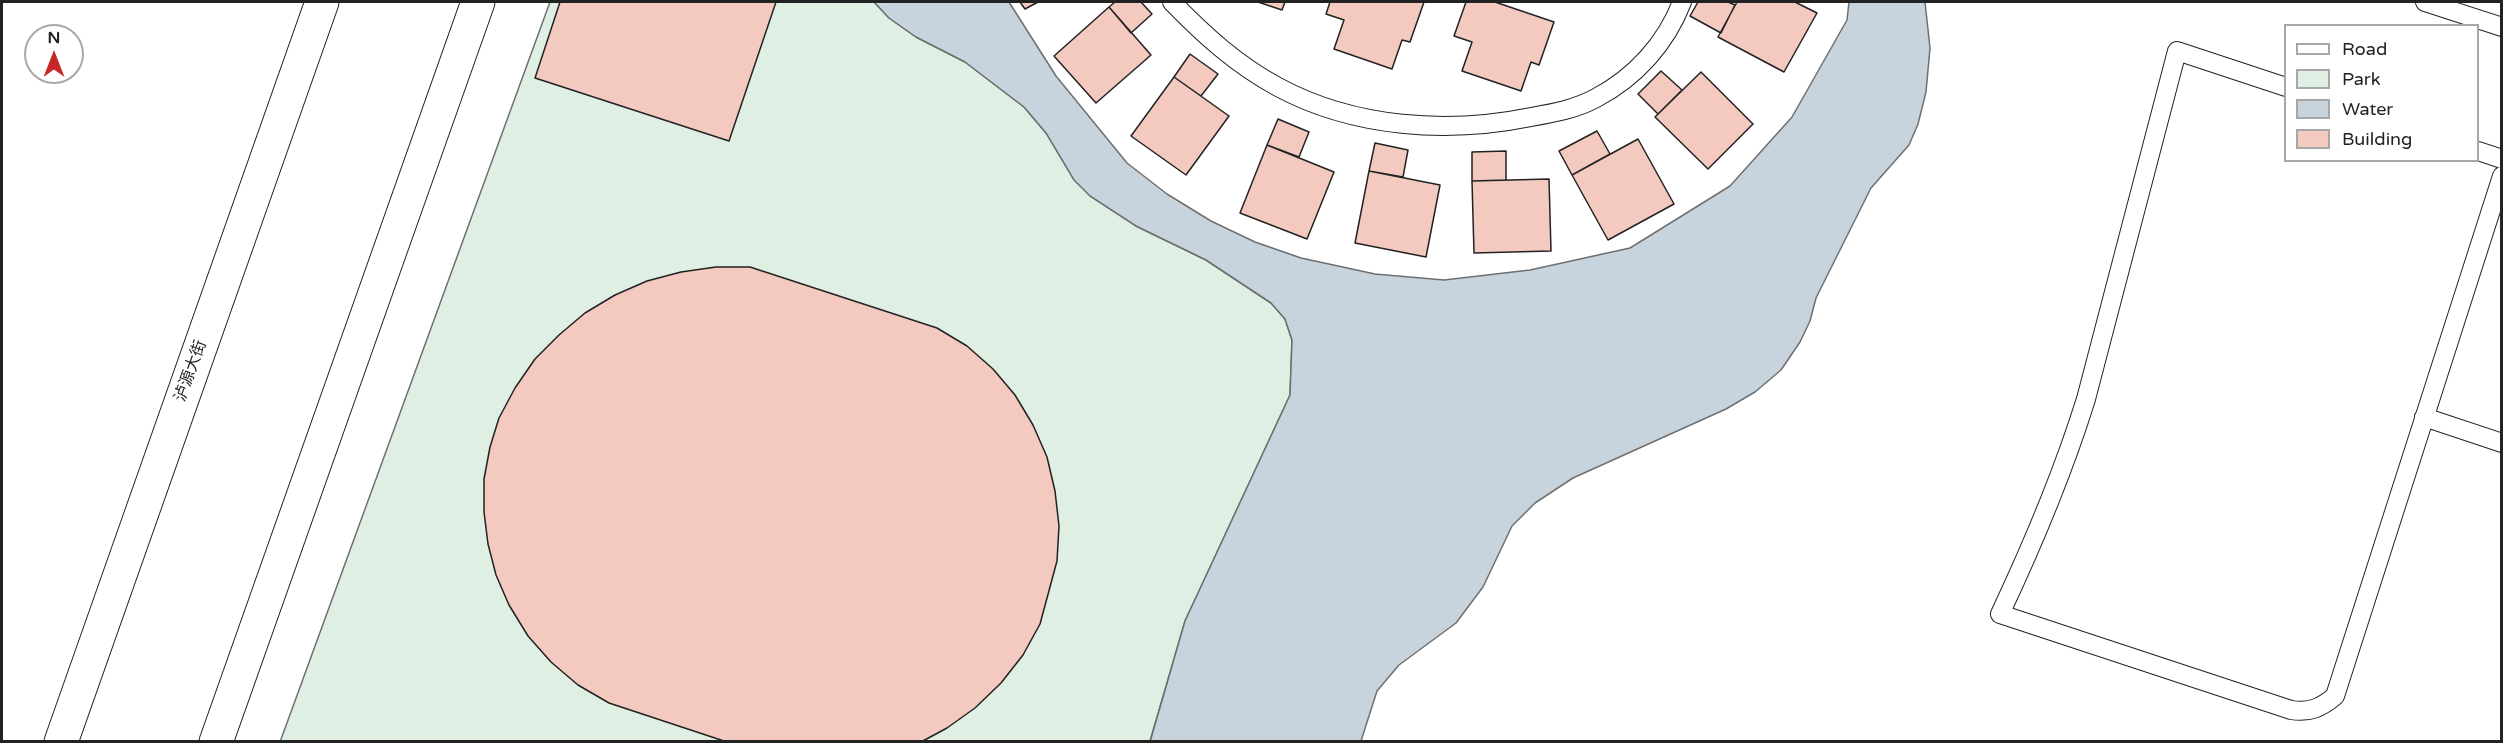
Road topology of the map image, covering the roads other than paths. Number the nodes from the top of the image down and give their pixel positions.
1 (322, 2) edge
2 (478, 2) edge
3 (1172, 2) edge
4 (1683, 2) edge
5 (2425, 2) edge
6 (2502, 27) edge
7 (2284, 86) edge
8 (2479, 151) edge
9 (2502, 159) edge
10 (2502, 176) edge
11 (2424, 417) junction
12 (2502, 443) edge
13 (61, 741) edge
14 (216, 741) edge

1 - 13 main road, 泸源大街
2 - 14 main road
3 - 4 lane
5 - 6 lane
7 - 11 lane
8 - 9 lane
10 - 11 lane
11 - 12 lane

